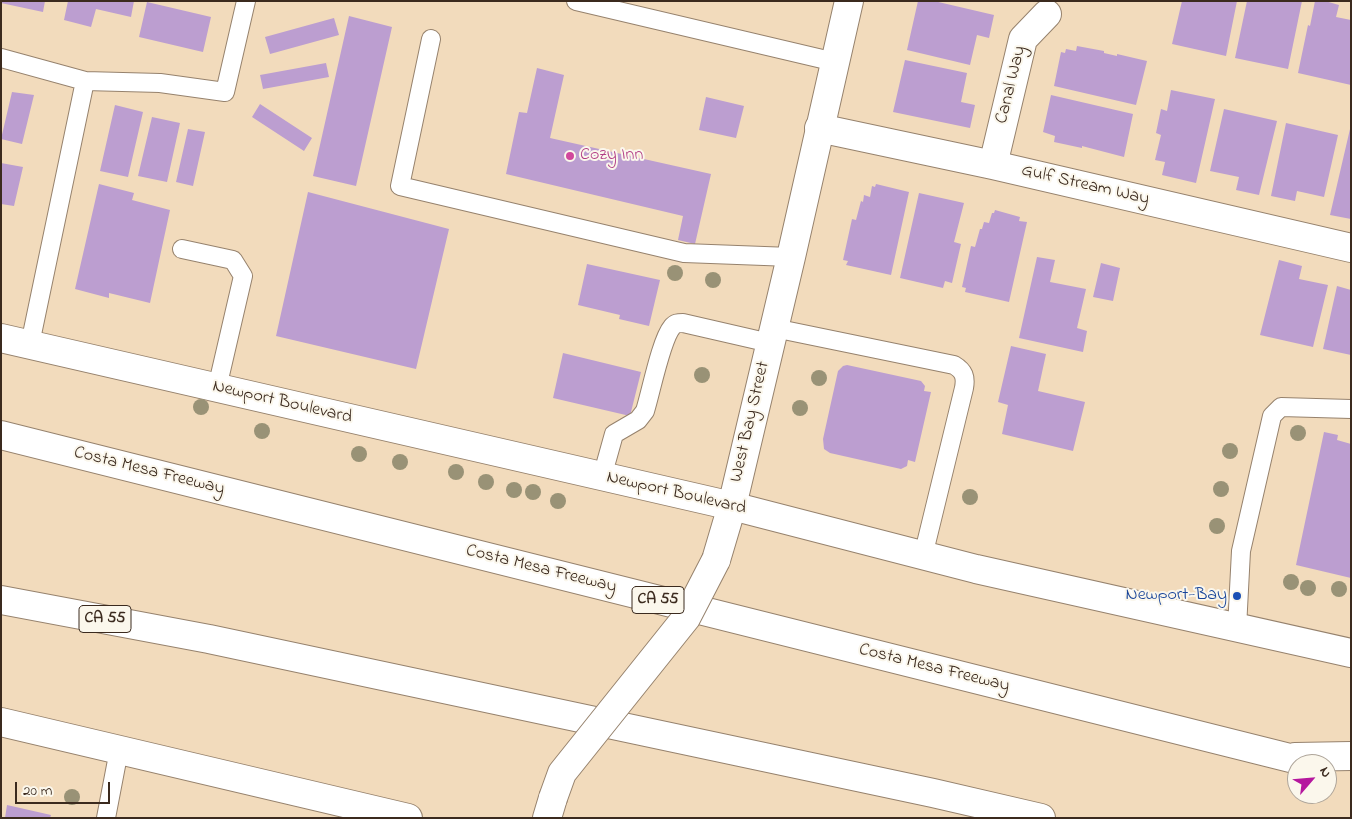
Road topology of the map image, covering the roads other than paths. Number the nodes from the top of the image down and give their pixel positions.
1 (246, 1) edge
2 (576, 1) edge
3 (849, 1) edge
4 (1047, 14) dead end
5 (431, 39) dead end
6 (1, 58) edge
7 (834, 62) junction
8 (85, 81) junction
9 (819, 128) junction
10 (993, 165) junction
11 (1351, 248) edge
12 (182, 249) dead end
13 (791, 257) junction
14 (772, 336) junction
15 (1, 338) edge
16 (30, 344) junction
17 (217, 388) junction
18 (1351, 409) edge
19 (1, 435) edge
20 (602, 477) junction
21 (732, 506) junction
22 (923, 556) junction
23 (1, 600) edge
24 (1237, 628) junction
25 (1351, 653) edge
26 (1, 722) edge
27 (119, 750) junction
28 (1351, 756) edge
29 (1283, 757) junction
30 (1287, 758) edge
31 (1337, 769) edge
32 (1351, 772) edge
33 (933, 793) junction
34 (550, 808) edge
35 (106, 818) edge
36 (408, 818) edge
37 (968, 818) edge
38 (1041, 818) edge

1 - 8 lane
2 - 7 lane
3 - 7 main road, West Bay Street
4 - 10 main road, Canal Way
5 - 13 lane
6 - 8 lane
7 - 9 main road, West Bay Street
8 - 16 lane
9 - 10 main road, Gulf Stream Way
9 - 13 main road, West Bay Street
10 - 11 main road, Gulf Stream Way
12 - 17 lane
13 - 14 main road, West Bay Street
14 - 20 lane
14 - 21 main road, West Bay Street
14 - 22 lane
15 - 16 main road, Newport Boulevard
16 - 17 main road, Newport Boulevard
17 - 20 main road, Newport Boulevard
18 - 24 lane
19 - 29 main road, Costa Mesa Freeway / CA 55
20 - 21 main road, Newport Boulevard
21 - 22 main road, Newport Boulevard
21 - 34 main road, West Bay Street, bridge
22 - 24 main road, Newport Boulevard
23 - 33 main road, CA 55
24 - 25 main road, Newport Boulevard
26 - 27 main road
27 - 35 lane
27 - 36 main road
28 - 29 main road
29 - 30 main road, Costa Mesa Freeway / CA 55
31 - 32 main road
33 - 37 main road
33 - 38 main road, CA 55

